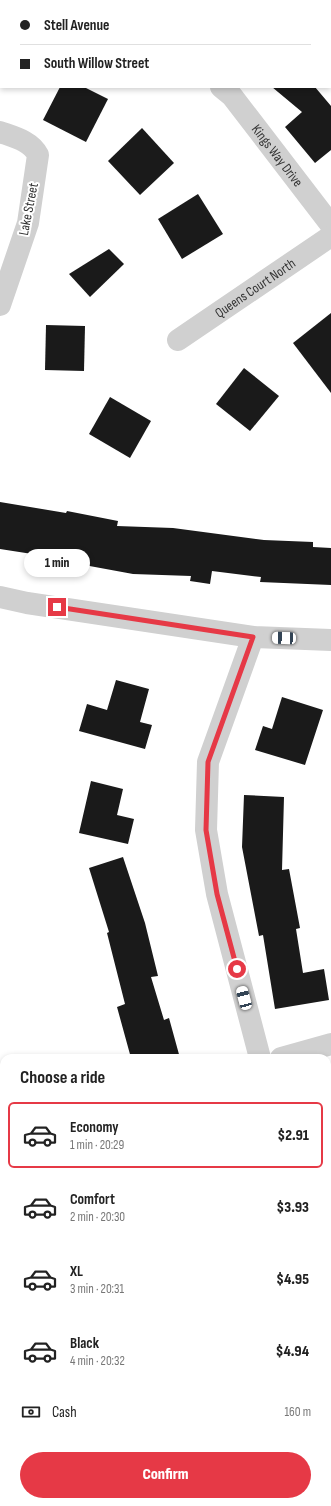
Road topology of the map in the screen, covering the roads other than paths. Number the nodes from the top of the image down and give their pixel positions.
1 (222, 88) edge
2 (0, 132) edge
3 (331, 225) edge
4 (331, 236) edge
5 (0, 305) edge
6 (178, 340) dead end
7 (0, 597) edge
8 (253, 637) junction
9 (331, 640) edge
10 (331, 1044) edge
11 (259, 1054) edge
12 (295, 1054) edge

1 - 3 street, Kings Way Drive
2 - 5 street, Lake Street
4 - 6 street, Queens Court North
7 - 8 street
8 - 9 street
8 - 11 street
10 - 12 street

